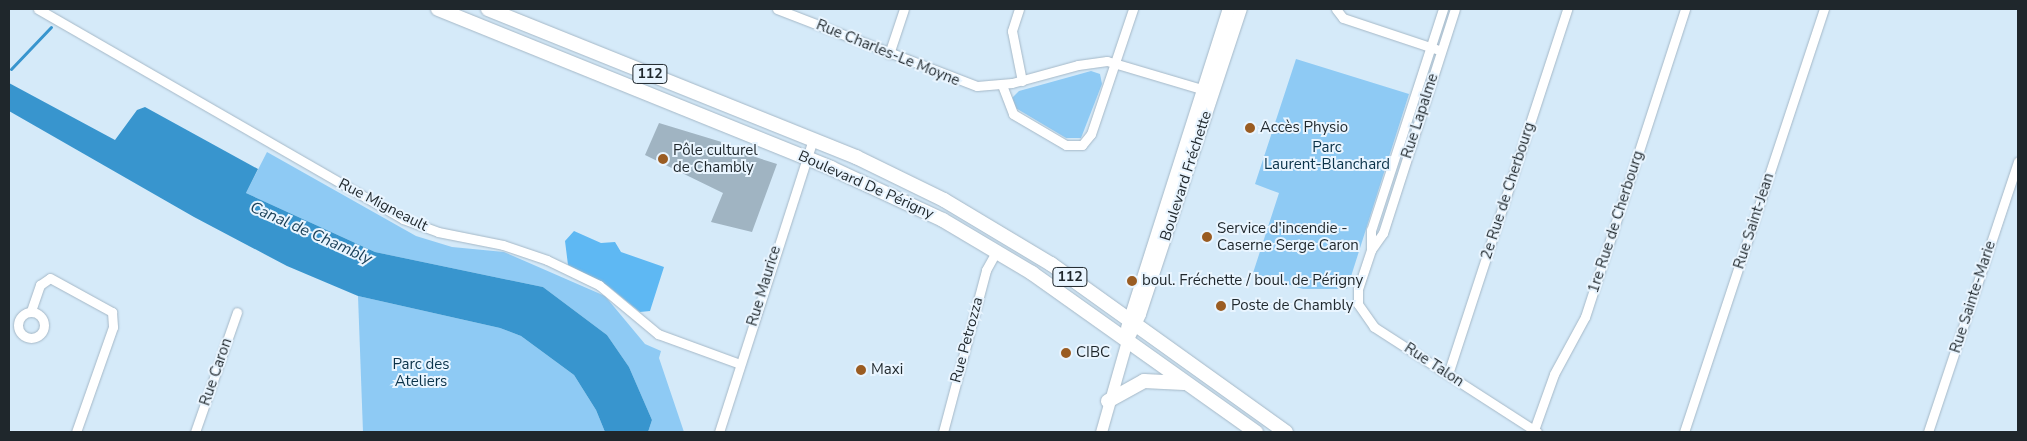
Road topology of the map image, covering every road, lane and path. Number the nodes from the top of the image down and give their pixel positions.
1 (38, 9) edge
2 (438, 9) edge
3 (488, 9) edge
4 (777, 9) edge
5 (904, 9) edge
6 (1018, 9) edge
7 (1133, 9) edge
8 (1229, 9) edge
9 (1241, 9) edge
10 (1336, 9) edge
11 (1443, 9) edge
12 (1455, 9) edge
13 (1567, 9) edge
14 (1686, 9) edge
15 (1824, 9) edge
16 (791, 11) edge
17 (1431, 47) junction
18 (1442, 51) junction
19 (890, 54) junction
20 (1116, 62) junction
21 (1022, 81) junction
22 (1002, 85) junction
23 (1208, 91) junction
24 (813, 140) junction
25 (805, 157) junction
26 (2018, 162) edge
27 (997, 250) junction
28 (1371, 250) junction
29 (1360, 282) joint
30 (31, 311) dead end
31 (237, 312) dead end
32 (1132, 322) junction
33 (1127, 341) junction
34 (740, 364) junction
35 (1448, 374) junction
36 (1187, 384) junction
37 (1108, 401) junction
38 (1536, 431) edge
39 (76, 432) edge
40 (196, 432) edge
41 (719, 432) edge
42 (943, 432) edge
43 (1101, 432) edge
44 (1256, 432) edge
45 (1286, 432) edge
46 (1684, 432) edge
47 (1928, 432) edge

1 - 34 street, Rue Migneault
2 - 25 main road, Boulevard De Périgny / 112
3 - 24 main road, Boulevard De Périgny / 112
4 - 16 street, Rue Charles-Le Moyne
5 - 19 street
6 - 21 street
7 - 20 street
8 - 23 main road, Boulevard Fréchette
9 - 23 main road, Boulevard Fréchette
10 - 17 street
11 - 17 street, Rue Lapalme
12 - 18 street, Rue Lapalme
13 - 35 street, 2e Rue de Cherbourg
14 - 38 street, 1re Rue de Cherbourg
15 - 46 street, Rue Saint-Jean
16 - 19 street, Rue Charles-Le Moyne
17 - 18 street
17 - 28 street, Rue Lapalme
18 - 28 street, Rue Lapalme
19 - 22 street, Rue Charles-Le Moyne
20 - 21 street, Rue Charles-Le Moyne
20 - 22 street
20 - 23 street, Rue Charles-Le Moyne
21 - 22 street, Rue Charles-Le Moyne
23 - 32 main road, Boulevard Fréchette
24 - 25 street, Rue Maurice
24 - 32 main road, Boulevard De Périgny / 112
25 - 27 main road, Boulevard De Périgny / 112
25 - 34 street, Rue Maurice
26 - 47 street, Rue Sainte-Marie
27 - 33 main road, Boulevard De Périgny / 112
27 - 42 street, Rue Petrozza
28 - 29 street, Rue Lapalme
29 - 35 street, Rue Talon
30 - 39 street
31 - 40 street, Rue Caron
32 - 33 main road, Boulevard Fréchette
32 - 45 main road, Boulevard De Périgny / 112
33 - 36 main road, Boulevard De Périgny / 112
33 - 37 street, Boulevard Fréchette
34 - 41 street, Rue Maurice
35 - 38 street, Rue Talon
36 - 37 main road
36 - 44 main road, Boulevard De Périgny / 112
37 - 43 street, Boulevard Fréchette

